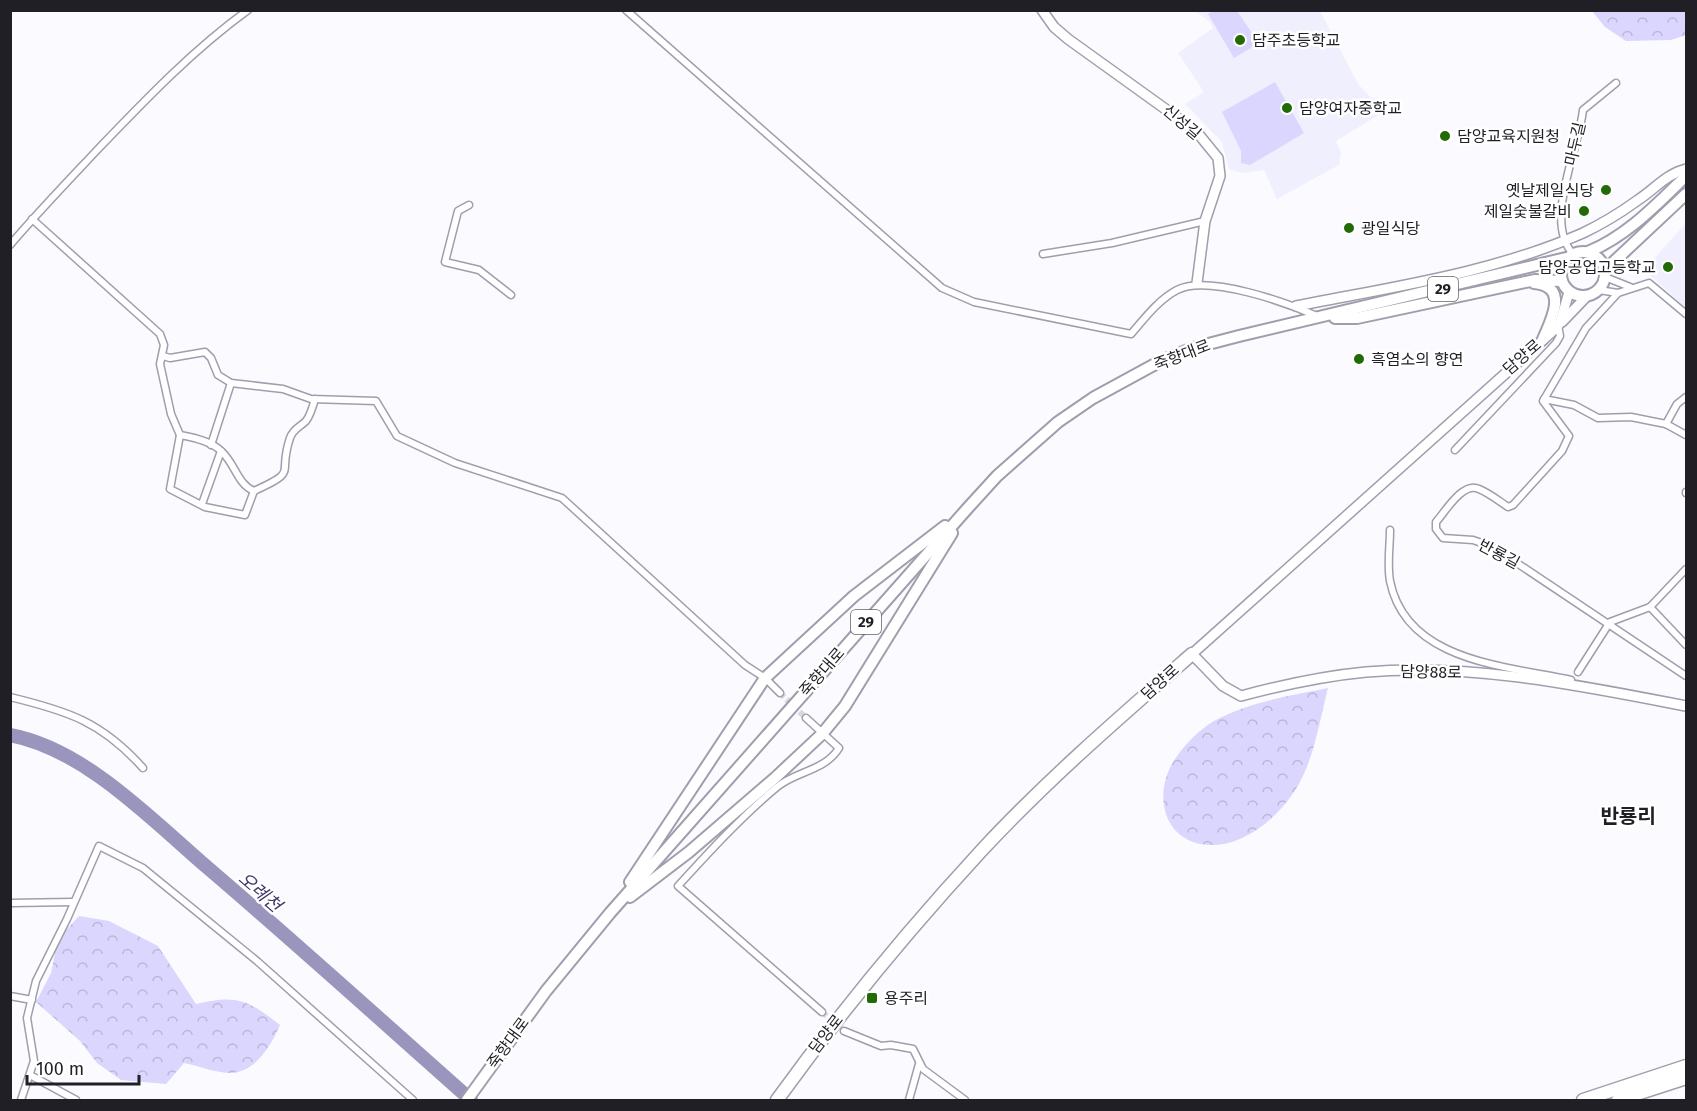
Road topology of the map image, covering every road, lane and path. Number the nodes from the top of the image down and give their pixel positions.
1 (248, 10) edge
2 (626, 10) edge
3 (1042, 10) edge
4 (1616, 83) dead end
5 (1686, 168) edge
6 (1686, 176) edge
7 (1686, 195) edge
8 (469, 205) dead end
9 (32, 219) junction
10 (1205, 221) junction
11 (1564, 240) junction
12 (10, 245) edge
13 (1588, 252) junction
14 (1043, 254) dead end
15 (1570, 256) junction
16 (1605, 274) junction
17 (1561, 281) junction
18 (1197, 283) junction
19 (1518, 283) junction
20 (1630, 287) junction
21 (1599, 290) junction
22 (1569, 292) junction
23 (1618, 293) junction
24 (511, 295) dead end
25 (1587, 296) junction
26 (1296, 306) junction
27 (1686, 314) edge
28 (1320, 317) junction
29 (1559, 324) junction
30 (1543, 339) junction
31 (163, 356) junction
32 (231, 383) junction
33 (1686, 397) edge
34 (315, 399) junction
35 (1544, 399) junction
36 (1666, 424) junction
37 (180, 435) junction
38 (1686, 435) edge
39 (211, 445) junction
40 (1455, 450) dead end
41 (221, 451) junction
42 (254, 491) junction
43 (202, 504) junction
44 (966, 510) junction
45 (1390, 530) dead end
46 (1686, 569) edge
47 (1650, 607) junction
48 (1610, 622) junction
49 (1686, 645) edge
50 (1192, 654) junction
51 (1578, 672) dead end
52 (1686, 676) edge
53 (765, 678) junction
54 (780, 693) tunnel mouth
55 (10, 696) edge
56 (1636, 696) junction
57 (1686, 706) edge
58 (806, 718) tunnel mouth
59 (822, 734) junction
60 (143, 768) dead end
61 (73, 902) junction
62 (10, 903) edge
63 (610, 912) junction
64 (10, 996) edge
65 (32, 999) junction
66 (822, 1012) tunnel mouth
67 (844, 1031) tunnel mouth
68 (919, 1064) junction
69 (1686, 1066) edge
70 (30, 1075) junction
71 (1686, 1078) edge
72 (21, 1101) edge
73 (76, 1101) edge
74 (413, 1101) edge
75 (467, 1101) edge
76 (777, 1101) edge
77 (909, 1101) edge
78 (965, 1101) edge
79 (1583, 1101) edge
80 (1618, 1101) edge

1 - 9 street
2 - 18 street
3 - 10 main road, 신성길
4 - 11 street, 마두길
5 - 11 main road
6 - 13 main road
7 - 16 main road
8 - 24 street
9 - 12 street
9 - 31 street
10 - 14 street
10 - 18 main road, 신성길
11 - 15 street, 마두길
11 - 26 main road
13 - 15 main road
13 - 16 main road
15 - 17 main road
15 - 28 main road, 죽향대로 / 29
16 - 20 street
16 - 21 main road
17 - 19 main road, 죽향대로 / 29
17 - 22 main road
18 - 26 street
19 - 28 main road, 죽향대로 / 29
19 - 30 main road
20 - 23 street
20 - 27 street
21 - 23 street
21 - 25 main road
22 - 25 main road
22 - 29 main road
23 - 35 street
25 - 29 main road, 담양로
26 - 28 street
28 - 44 main road, 죽향대로 / 29
29 - 30 main road, 담양로
29 - 40 street
30 - 50 main road, 담양로
31 - 32 street
31 - 37 street
32 - 34 street
32 - 39 street
33 - 36 street
34 - 42 street
34 - 53 street
35 - 36 street
35 - 48 street, 반룡길
36 - 38 street
37 - 39 street
37 - 43 street
39 - 41 street
41 - 42 street
41 - 43 street
42 - 43 street
44 - 53 main road
44 - 59 main road
44 - 63 main road, 죽향대로 / 29
45 - 56 street
46 - 47 street
47 - 48 street
47 - 49 street
48 - 51 street
48 - 52 street, 반룡길
50 - 56 main road, 담양88로
50 - 76 highway, 담양로
53 - 54 street
53 - 63 main road
55 - 60 street
56 - 57 main road, 담양88로
58 - 59 street
59 - 63 main road
59 - 66 street
61 - 62 street
61 - 65 street
61 - 74 street
63 - 75 main road, 죽향대로 / 29
64 - 65 street
65 - 70 street
67 - 68 street
68 - 77 street
68 - 78 street
69 - 79 highway
70 - 72 street
70 - 73 street
71 - 80 highway

